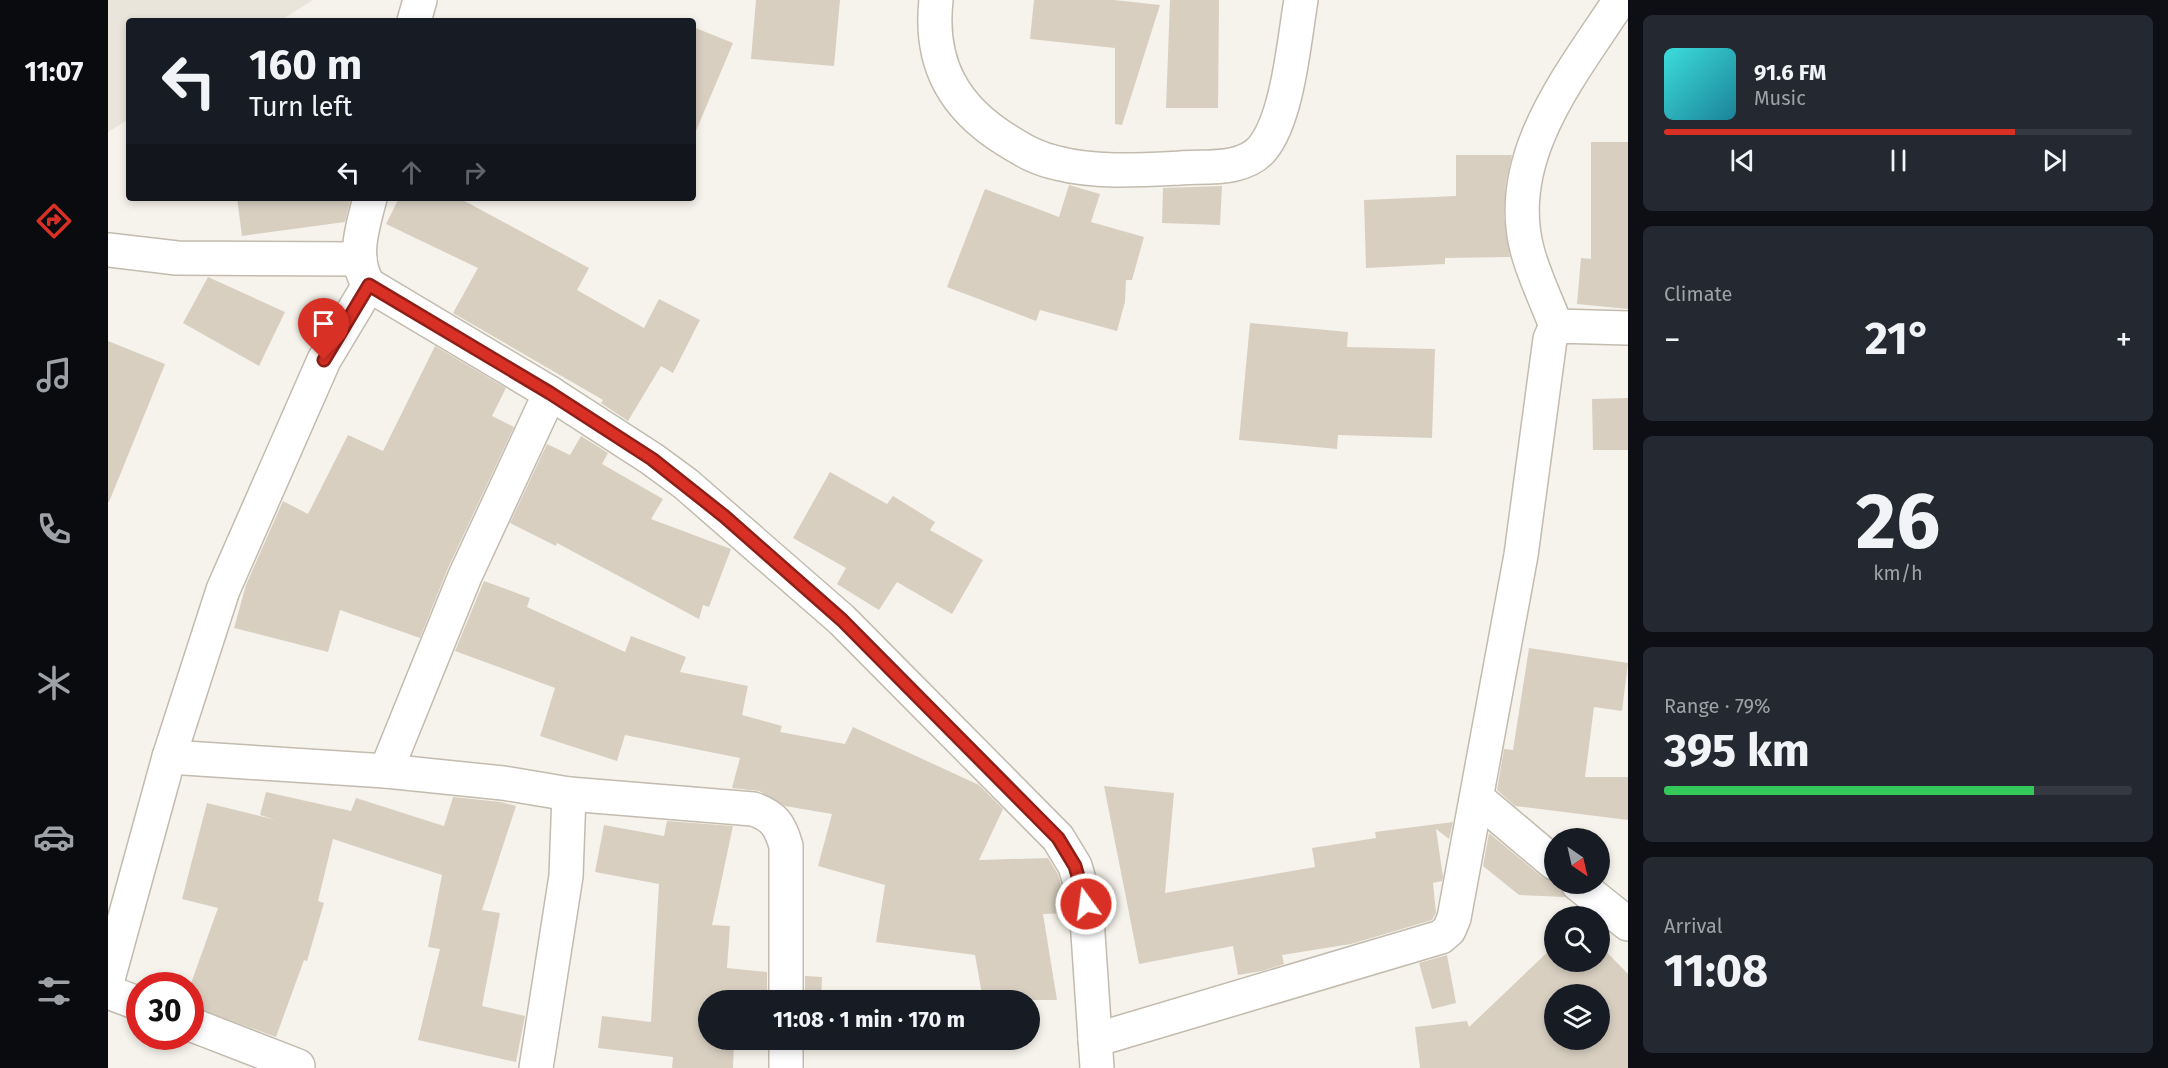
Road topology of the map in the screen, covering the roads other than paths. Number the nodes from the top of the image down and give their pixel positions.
1 (420, 0) edge
2 (936, 0) edge
3 (1301, 0) edge
4 (1620, 0) edge
5 (415, 18) edge
6 (370, 201) edge
7 (108, 250) edge
8 (364, 272) junction
9 (1556, 326) junction
10 (1628, 328) edge
11 (550, 393) junction
12 (169, 757) junction
13 (386, 771) junction
14 (569, 794) junction
15 (1477, 798) junction
16 (1544, 855) edge
17 (1590, 894) edge
18 (1628, 924) edge
19 (108, 979) edge
20 (786, 990) edge
21 (108, 992) edge
22 (126, 999) edge
23 (204, 1029) edge
24 (786, 1050) edge
25 (1096, 1054) edge
26 (298, 1066) dead end
27 (536, 1068) edge
28 (786, 1068) edge

1 - 5 street
2 - 3 street
4 - 9 street
6 - 8 street
7 - 8 street
8 - 11 street
8 - 12 street
9 - 10 street
9 - 15 street
11 - 13 street
11 - 25 street
12 - 13 street
12 - 19 street
13 - 14 street
14 - 20 street
14 - 27 street
15 - 16 street
15 - 25 street
17 - 18 street
21 - 22 street
23 - 26 street
24 - 28 street

